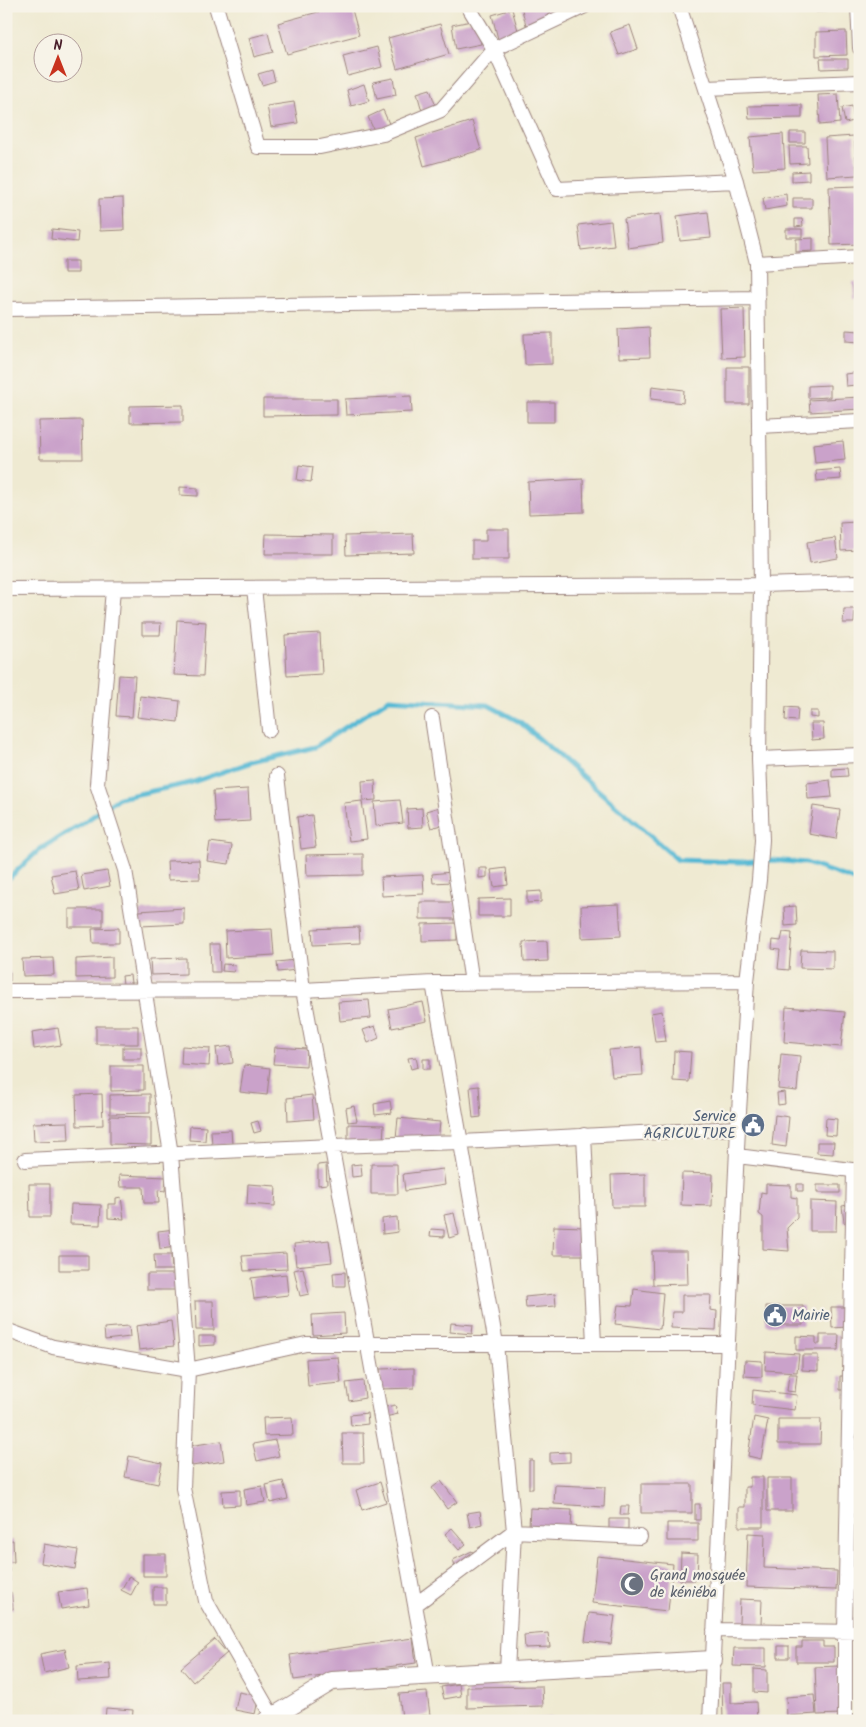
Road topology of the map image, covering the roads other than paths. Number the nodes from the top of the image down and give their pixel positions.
1 (216, 6) edge
2 (468, 6) edge
3 (585, 6) edge
4 (679, 6) edge
5 (858, 6) edge
6 (860, 48) edge
7 (494, 49) junction
8 (860, 82) edge
9 (707, 88) junction
10 (736, 181) junction
11 (860, 257) edge
12 (757, 264) junction
13 (758, 298) junction
14 (6, 309) edge
15 (860, 421) edge
16 (759, 426) junction
17 (860, 582) edge
18 (761, 585) junction
19 (254, 588) junction
20 (6, 589) edge
21 (114, 589) junction
22 (432, 718) dead end
23 (269, 730) dead end
24 (860, 755) edge
25 (758, 759) junction
26 (277, 776) dead end
27 (746, 981) junction
28 (472, 982) junction
29 (433, 983) junction
30 (304, 990) junction
31 (6, 991) edge
32 (145, 991) junction
33 (738, 1128) junction
34 (584, 1135) junction
35 (461, 1142) junction
36 (332, 1146) junction
37 (171, 1154) junction
38 (737, 1156) junction
39 (25, 1160) dead end
40 (857, 1171) edge
41 (856, 1315) edge
42 (6, 1330) edge
43 (368, 1344) junction
44 (496, 1344) junction
45 (594, 1344) junction
46 (728, 1344) junction
47 (188, 1370) junction
48 (854, 1490) edge
49 (514, 1531) junction
50 (640, 1537) dead end
51 (415, 1605) junction
52 (714, 1630) junction
53 (844, 1632) junction
54 (860, 1632) edge
55 (713, 1660) junction
56 (507, 1672) junction
57 (428, 1676) junction
58 (269, 1718) edge
59 (710, 1721) edge
60 (845, 1721) edge

1 - 7 street
2 - 7 street
3 - 7 street
4 - 9 street
5 - 6 street
7 - 10 street
8 - 9 street
9 - 10 street
10 - 12 street
11 - 12 street
12 - 13 street
13 - 14 street
13 - 16 street
15 - 16 street
16 - 18 street
17 - 18 street
18 - 19 street
18 - 25 street
19 - 21 street
19 - 23 street
20 - 21 street
21 - 32 street
22 - 28 street
24 - 25 street
25 - 27 street
26 - 30 street
27 - 28 street
27 - 33 street
28 - 29 street
29 - 30 street
29 - 35 street
30 - 32 street
30 - 36 street
31 - 32 street
32 - 37 street
33 - 34 street
33 - 38 street
34 - 35 street
34 - 45 street
35 - 36 street
35 - 44 street
36 - 37 street
36 - 43 street
37 - 39 street
37 - 47 street
38 - 40 street
38 - 46 street
40 - 41 street
41 - 48 street
42 - 47 street
43 - 44 street
43 - 47 street
43 - 51 street
44 - 45 street
44 - 49 street
45 - 46 street
46 - 52 street
47 - 58 street
48 - 53 street
49 - 50 street
49 - 51 street
49 - 56 street
51 - 57 street
52 - 53 street
52 - 55 street
53 - 54 street
53 - 60 street
55 - 56 street
55 - 59 street
56 - 57 street
57 - 58 street

